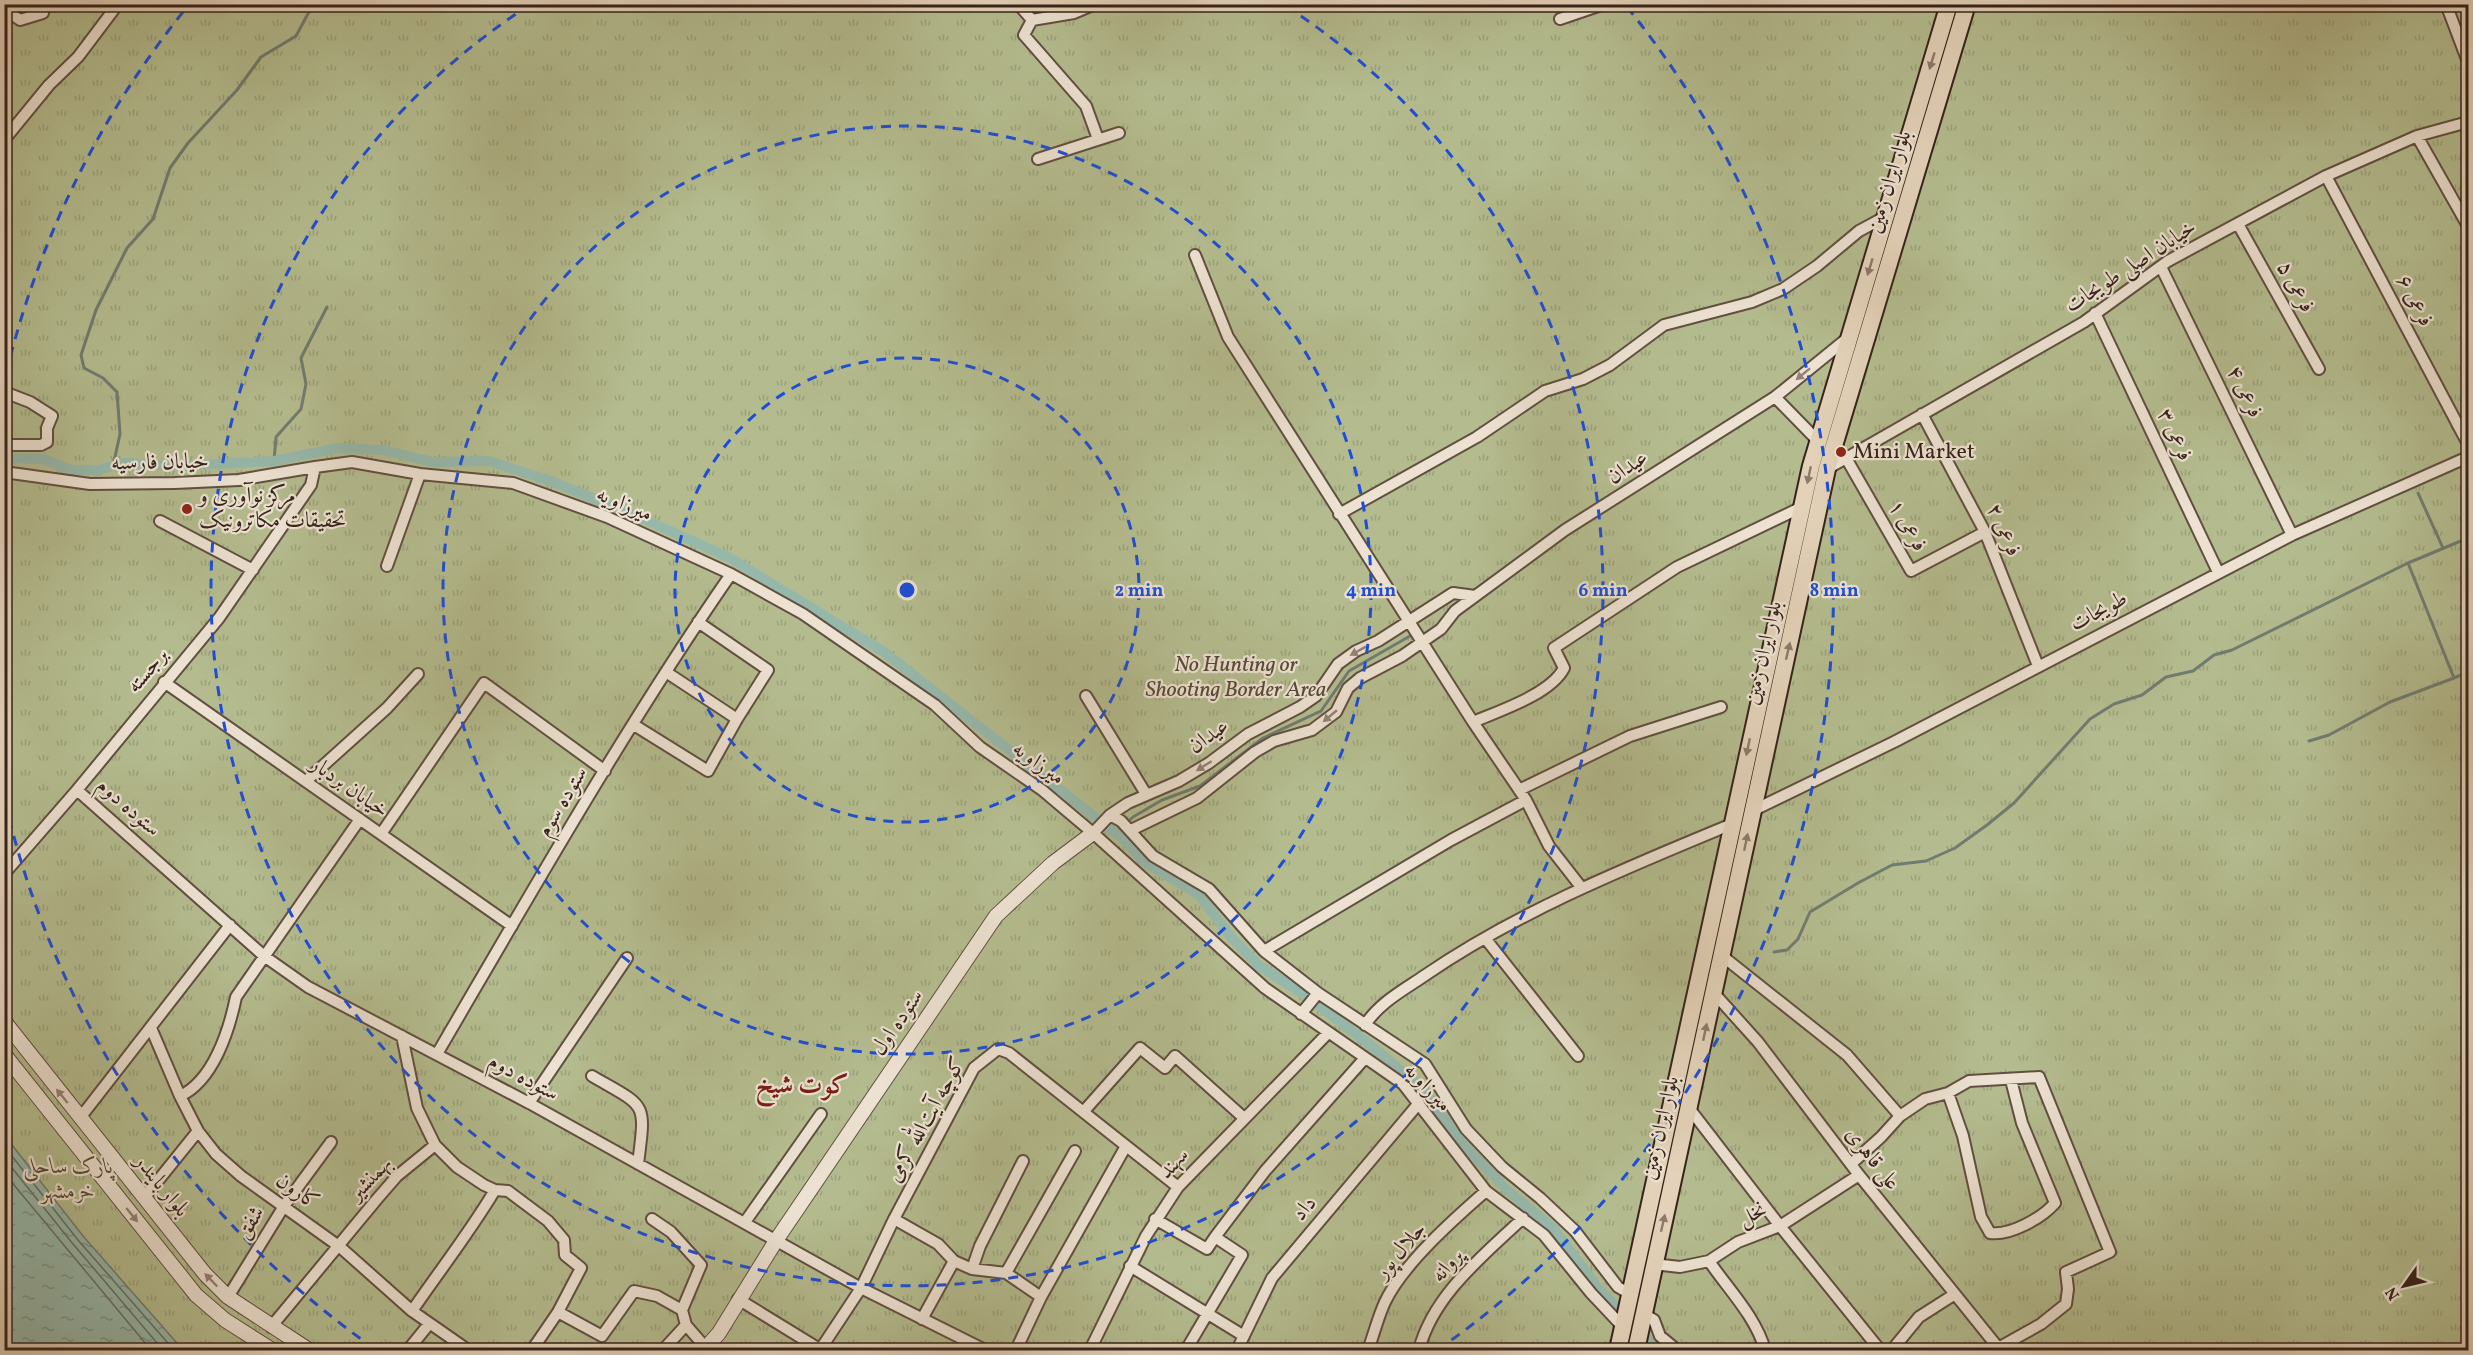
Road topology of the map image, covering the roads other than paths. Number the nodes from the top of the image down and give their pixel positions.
1 (118, 4) edge
2 (1018, 4) edge
3 (1095, 4) edge
4 (1604, 4) edge
5 (1949, 4) edge
6 (1967, 4) edge
7 (2445, 4) edge
8 (4, 9) edge
9 (43, 13) dead end
10 (1560, 19) dead end
11 (1032, 20) junction
12 (2469, 62) edge
13 (2469, 122) edge
14 (1119, 133) dead end
15 (2417, 136) junction
16 (4, 140) edge
17 (1098, 140) junction
18 (1038, 159) dead end
19 (2326, 176) junction
20 (1885, 217) junction
21 (2238, 224) junction
22 (2469, 226) edge
23 (1195, 255) dead end
24 (2161, 267) junction
25 (2095, 314) junction
26 (1849, 337) junction
27 (2319, 369) dead end
28 (4, 392) edge
29 (1775, 397) junction
30 (1922, 414) junction
31 (1818, 441) junction
32 (2469, 444) edge
33 (4, 445) edge
34 (2469, 457) edge
35 (1846, 458) junction
36 (315, 467) junction
37 (1827, 469) junction
38 (4, 472) edge
39 (420, 474) junction
40 (1802, 507) junction
41 (1339, 514) junction
42 (159, 521) dead end
43 (1985, 532) junction
44 (2292, 535) junction
45 (387, 566) dead end
46 (253, 570) junction
47 (2218, 572) junction
48 (731, 574) junction
49 (1475, 596) junction
50 (698, 622) junction
51 (1409, 622) junction
52 (1422, 643) junction
53 (2038, 666) junction
54 (666, 672) junction
55 (418, 674) dead end
56 (164, 682) junction
57 (1086, 696) dead end
58 (1721, 707) dead end
59 (737, 719) junction
60 (1473, 722) junction
61 (634, 725) junction
62 (605, 771) junction
63 (306, 781) junction
64 (77, 790) junction
65 (1519, 790) junction
66 (1146, 794) junction
67 (1526, 800) junction
68 (1752, 811) junction
69 (1108, 817) junction
70 (360, 819) junction
71 (1731, 824) junction
72 (1127, 826) junction
73 (1095, 831) junction
74 (381, 834) junction
75 (4, 874) edge
76 (1581, 887) junction
77 (230, 924) junction
78 (512, 926) junction
79 (1485, 938) junction
80 (1264, 951) junction
81 (1721, 955) junction
82 (264, 956) junction
83 (627, 958) dead end
84 (1713, 992) junction
85 (1317, 995) junction
86 (1304, 1010) junction
87 (4, 1021) edge
88 (1365, 1025) junction
89 (151, 1028) junction
90 (1328, 1033) junction
91 (402, 1036) junction
92 (4, 1054) edge
93 (437, 1054) junction
94 (1578, 1056) dead end
95 (1365, 1059) junction
96 (592, 1076) dead end
97 (2011, 1080) junction
98 (1948, 1093) junction
99 (180, 1096) junction
100 (529, 1103) junction
101 (1419, 1103) junction
102 (1689, 1108) junction
103 (1084, 1111) junction
104 (821, 1114) dead end
105 (1900, 1116) junction
106 (80, 1118) junction
107 (1244, 1118) junction
108 (198, 1131) junction
109 (331, 1142) dead end
110 (435, 1145) junction
111 (1126, 1146) junction
112 (1075, 1151) dead end
113 (1023, 1161) dead end
114 (638, 1164) junction
115 (1851, 1164) junction
116 (1859, 1174) junction
117 (1178, 1187) junction
118 (495, 1190) junction
119 (1486, 1191) junction
120 (144, 1198) junction
121 (284, 1206) junction
122 (1523, 1218) junction
123 (652, 1219) dead end
124 (894, 1219) junction
125 (1155, 1219) junction
126 (745, 1222) junction
127 (1780, 1226) junction
128 (1215, 1237) junction
129 (777, 1239) junction
130 (340, 1247) junction
131 (954, 1261) junction
132 (1709, 1261) junction
133 (1653, 1264) junction
134 (1130, 1266) junction
135 (972, 1269) junction
136 (1006, 1273) junction
137 (861, 1288) junction
138 (1955, 1294) junction
139 (228, 1297) junction
140 (1041, 1297) junction
141 (1630, 1298) junction
142 (738, 1299) junction
143 (682, 1310) junction
144 (412, 1311) junction
145 (558, 1312) junction
146 (1207, 1314) junction
147 (922, 1318) junction
148 (1644, 1318) junction
149 (429, 1324) junction
150 (686, 1325) junction
151 (271, 1327) junction
152 (1623, 1327) junction
153 (1244, 1336) junction
154 (705, 1349) edge
155 (1637, 1349) edge
156 (1999, 1349) edge
157 (272, 1350) edge
158 (309, 1350) edge
159 (408, 1350) edge
160 (468, 1350) edge
161 (532, 1350) edge
162 (663, 1350) edge
163 (821, 1350) edge
164 (985, 1350) edge
165 (1016, 1350) edge
166 (1090, 1350) edge
167 (1186, 1350) edge
168 (1237, 1350) edge
169 (1368, 1350) edge
170 (1419, 1350) edge
171 (1618, 1350) edge
172 (1677, 1350) edge
173 (1765, 1350) edge
174 (1880, 1350) edge
175 (1892, 1350) edge

1 - 16 street
2 - 11 street
3 - 11 street
4 - 10 street
5 -> 20 main road, بلوار ایران زمین
6 - 37 main road, بلوار ایران زمین
7 - 12 street
8 - 9 street
11 - 17 street
13 - 15 street, خیابان اصلی طویجات
14 - 17 street
15 - 19 street, خیابان اصلی طویجات
15 - 22 street
17 - 18 street
19 - 21 street, خیابان اصلی طویجات
19 - 32 street, فرعی ۶
20 -> 26 main road, بلوار ایران زمین
20 - 41 street
21 - 24 street, خیابان اصلی طویجات
21 - 27 street, فرعی ۵
23 - 41 street
24 - 25 street, خیابان اصلی طویجات
24 - 44 street, فرعی ۴
25 - 30 street, خیابان اصلی طویجات
25 - 47 street, فرعی ۳
26 -> 29 street, عیدان
26 - 31 main road, بلوار ایران زمین
28 - 33 street
29 - 31 street
29 - 49 street, عیدان
30 - 35 street, خیابان اصلی طویجات
30 - 43 street, فرعی ۲
31 -> 40 main road, بلوار ایران زمین
34 - 44 street, طویجات
35 - 37 street, خیابان اصلی طویجات
35 - 43 street, فرعی ۱
36 - 38 street, خیابان فارسیه
36 - 39 street, میرزاویه
36 - 46 street, برجسته
68 -> 37 main road, بلوار ایران زمین
39 - 45 street
39 - 48 street, میرزاویه
40 - 60 street
40 -> 71 main road, بلوار ایران زمین
41 - 51 street
42 - 46 street
43 - 53 street, فرعی ۲
44 - 47 street, طویجات
46 - 56 street, برجسته
47 - 53 street, طویجات
48 - 50 street, ستوده سوم
48 - 73 street, میرزاویه
49 - 51 street, عیدان
49 - 52 street, عیدان
50 - 54 street, ستوده سوم
50 - 59 street
51 - 52 street
51 -> 66 street, عیدان
52 - 60 street
52 -> 72 street, عیدان
53 - 68 street, طویجات
54 - 59 street
54 - 61 street, ستوده سوم
55 - 63 street
56 - 63 street, خیابان بردبار
56 - 64 street, برجسته
57 - 66 street
58 - 65 street
59 - 61 street
60 - 65 street
61 - 62 street, ستوده سوم
62 - 74 street
62 - 78 street, ستوده سوم
63 - 70 street, خیابان بردبار
64 - 75 street, برجسته
64 - 77 street, ستوده دوم
65 - 67 street
66 - 69 street, عیدان
67 - 76 street
67 - 80 street
81 -> 68 main road, بلوار ایران زمین
69 - 72 street
69 - 73 street, عیدان
70 - 74 street, خیابان بردبار
70 - 82 street
71 - 76 street
71 - 141 main road, بلوار ایران زمین
72 - 80 street
73 - 86 street, میرزاویه
73 - 129 street, ستوده اول
74 - 78 street, خیابان بردبار
76 - 79 street
77 - 82 street, ستوده دوم
77 - 89 street
78 - 93 street, ستوده سوم
79 - 88 street
79 - 94 street
80 - 85 street
81 - 84 main road, بلوار ایران زمین
81 - 105 street
82 - 91 street, ستوده دوم
82 - 99 street
83 - 100 street
102 -> 84 main road, بلوار ایران زمین
84 - 115 street, علی قاهری
85 - 86 street
85 - 88 street
86 - 90 street, میرزاویه
106 -> 87 street, بلوار بایندر
88 - 141 street
89 - 99 street, کارون
89 - 106 street
90 - 95 street, میرزاویه
90 - 107 street, سهند
91 - 93 street, ستوده دوم
91 - 110 street
92 -> 157 street, بلوار بایندر
93 - 100 street, ستوده دوم
95 - 101 street, میرزاویه
95 - 128 street
96 - 114 street
97 - 98 street
97 - 98 street
97 - 156 street
98 - 105 street
99 - 108 street, کارون
100 - 114 street, ستوده دوم
101 - 119 street, میرزاویه
101 - 153 street, داد
102 - 127 street
133 -> 102 main road, بلوار ایران زمین
103 - 107 street
103 - 111 street, کوچه آیت‌الله کرمی
103 - 124 street, کوچه آیت‌الله کرمی
104 - 126 street
105 - 115 street
106 - 120 street, بلوار بایندر
107 - 117 street, سهند
108 - 120 street
108 - 121 street, کارون
109 - 121 street, شفق
110 - 118 street
110 - 130 street, بهمنشیر
111 - 117 street, کوچه آیت‌الله کرمی
111 - 140 street
112 - 136 street
113 - 135 street
114 - 126 street, ستوده دوم
115 - 116 street, علی قاهری
116 - 127 street, نخل
116 - 138 street, علی قاهری
117 - 125 street, سهند
118 - 144 street
118 - 145 street
119 - 122 street, میرزاویه
119 - 169 street, جلال پور
139 -> 120 street, بلوار بایندر
121 - 130 street, کارون
121 - 139 street, شفق
122 - 152 street, میرزاویه
122 - 170 street, پروانه
123 - 143 street
124 - 131 street
124 - 137 street, کوچه آیت‌الله کرمی
125 - 128 street
125 - 134 street, سهند
126 - 129 street, ستوده دوم
127 - 132 street, نخل
127 - 174 street
128 - 146 street
129 - 137 street, ستوده دوم
129 - 142 street, ستوده اول
130 - 144 street, کارون
130 - 151 street, بهمنشیر
131 - 135 street
131 - 147 street
132 - 133 street, نخل
132 - 173 street
133 - 148 main road, بلوار ایران زمین
134 - 146 street
134 - 166 street, سهند
135 - 136 street
136 - 140 street
137 - 147 street, ستوده دوم
137 - 163 street, کوچه آیت‌الله کرمی
138 - 156 street, علی قاهری
138 - 175 street
139 - 151 street, بلوار بایندر
140 - 165 street
141 - 152 main road, بلوار ایران زمین
142 - 154 street, ستوده اول
142 - 163 street
143 - 145 street
143 - 150 street
144 - 149 street, کارون
145 - 161 street
146 - 153 street
146 - 167 street
147 - 164 street, ستوده دوم
148 - 155 main road, بلوار ایران زمین
148 - 172 street
149 - 159 street
149 - 160 street, کارون
150 - 154 street
150 - 162 street
151 - 158 street, بلوار بایندر
152 - 171 main road
153 - 168 street, داد

